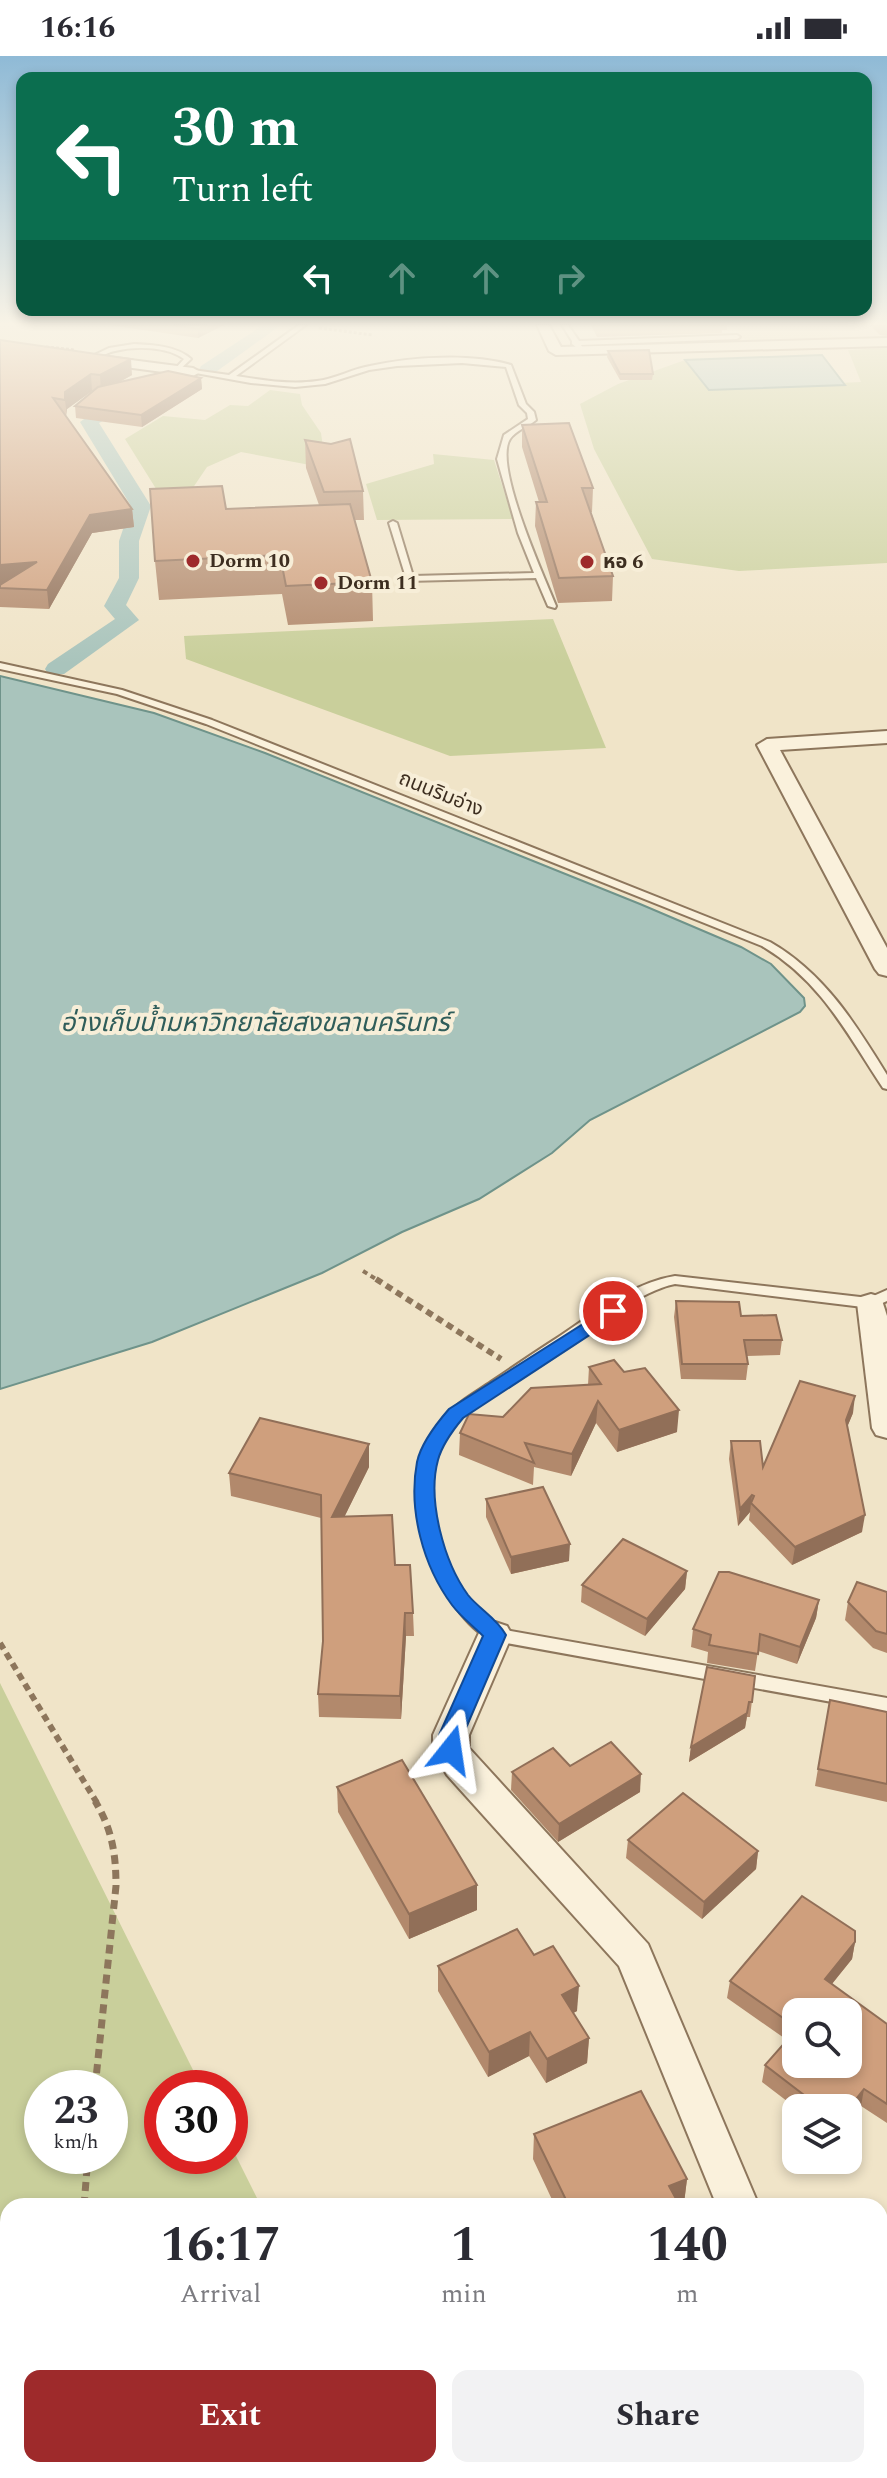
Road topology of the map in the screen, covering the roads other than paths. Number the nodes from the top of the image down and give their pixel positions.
1 (507, 438) edge
2 (393, 523) dead end
3 (539, 575) junction
4 (552, 606) dead end
5 (0, 666) edge
6 (887, 737) edge
7 (887, 969) edge
8 (887, 1085) edge
9 (879, 1299) edge
10 (887, 1428) edge
11 (495, 1635) junction
12 (887, 1705) edge
13 (735, 2198) edge

1 - 3 lane
2 - 3 lane
3 - 4 lane
5 - 8 lane, ถนนริมอ่าง
6 - 7 street
9 - 10 street
9 - 11 lane
11 - 12 lane
11 - 13 street

